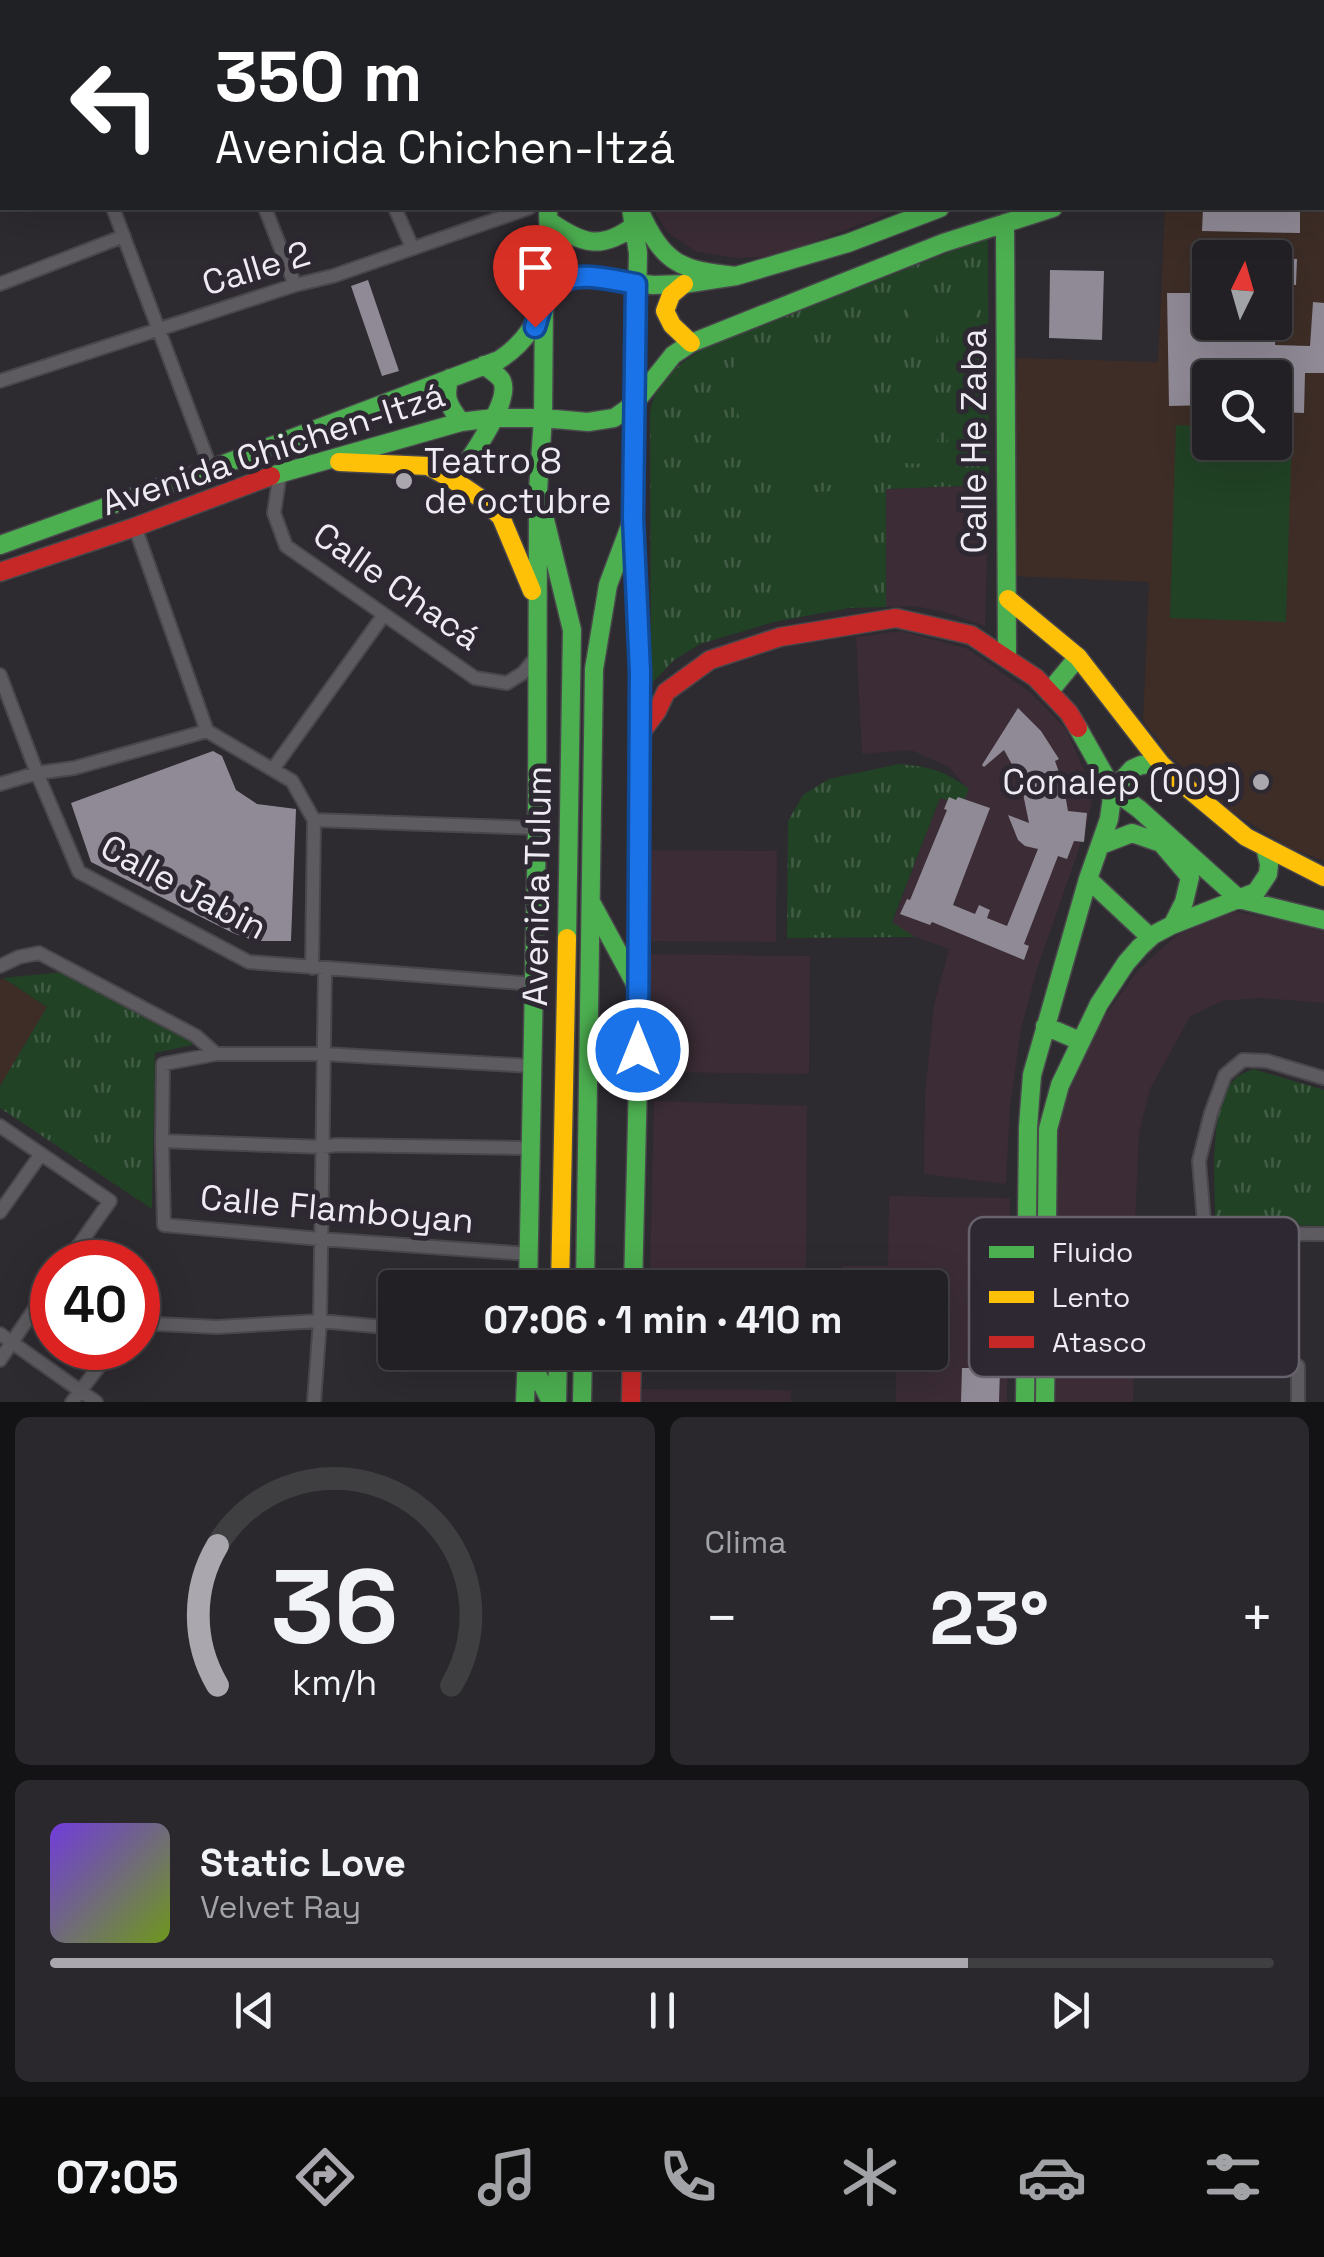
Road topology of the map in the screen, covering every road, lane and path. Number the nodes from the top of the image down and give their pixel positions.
1 (114, 210) edge
2 (266, 210) edge
3 (396, 210) edge
4 (523, 210) edge
5 (935, 210) edge
6 (939, 210) edge
7 (1047, 210) edge
8 (635, 213) edge
9 (548, 214) edge
10 (1005, 224) junction
11 (124, 236) junction
12 (943, 243) junction
13 (412, 247) junction
14 (736, 276) junction
15 (0, 284) edge
16 (636, 284) junction
17 (684, 284) junction
18 (295, 285) junction
19 (544, 302) junction
20 (158, 331) junction
21 (691, 343) junction
22 (484, 365) junction
23 (450, 378) junction
24 (0, 381) edge
25 (634, 404) junction
26 (494, 418) junction
27 (543, 418) junction
28 (462, 422) junction
29 (324, 461) junction
30 (211, 469) junction
31 (280, 473) junction
32 (455, 480) junction
33 (538, 490) junction
34 (633, 518) junction
35 (135, 526) junction
36 (9, 542) edge
37 (27, 561) junction
38 (0, 572) edge
39 (536, 598) junction
40 (1008, 599) junction
41 (383, 616) junction
42 (536, 656) junction
43 (1078, 657) junction
44 (1007, 658) junction
45 (0, 675) edge
46 (1049, 692) junction
47 (207, 731) junction
48 (639, 735) junction
49 (1161, 764) junction
50 (272, 768) junction
51 (36, 773) junction
52 (0, 784) edge
53 (1114, 790) junction
54 (314, 820) junction
55 (537, 828) junction
56 (1100, 845) junction
57 (1265, 847) junction
58 (1324, 877) edge
59 (1088, 879) junction
60 (589, 898) junction
61 (1239, 899) junction
62 (1324, 920) edge
63 (1173, 924) junction
64 (1150, 938) junction
65 (0, 966) edge
66 (319, 968) junction
67 (534, 984) junction
68 (638, 988) junction
69 (1045, 1026) junction
70 (1080, 1040) junction
71 (216, 1054) junction
72 (324, 1054) junction
73 (532, 1066) junction
74 (1324, 1078) edge
75 (0, 1126) edge
76 (162, 1141) junction
77 (323, 1147) junction
78 (522, 1148) dead end
79 (41, 1154) junction
80 (0, 1212) edge
81 (1027, 1217) edge
82 (1047, 1217) edge
83 (1204, 1217) edge
84 (320, 1239) junction
85 (82, 1240) edge
86 (529, 1254) junction
87 (529, 1270) edge
88 (560, 1270) edge
89 (585, 1270) edge
90 (633, 1270) edge
91 (30, 1309) edge
92 (320, 1322) junction
93 (160, 1324) edge
94 (378, 1327) edge
95 (6, 1338) edge
96 (0, 1360) edge
97 (96, 1370) edge
98 (526, 1370) edge
99 (536, 1370) edge
100 (557, 1370) edge
101 (583, 1370) edge
102 (632, 1370) edge
103 (1026, 1377) edge
104 (1046, 1377) edge
105 (76, 1396) edge
106 (96, 1402) edge
107 (314, 1402) edge
108 (525, 1402) edge
109 (554, 1402) edge
110 (582, 1402) edge
111 (631, 1402) edge
112 (1025, 1402) edge
113 (1045, 1402) edge

1 - 11 street
2 - 18 street
3 - 13 street
4 - 13 street, Calle 2
5 - 14 main road, Avenida Chichen-Itzá
6 - 12 main road
7 - 10 main road, Avenida Chichen-Itzá
8 - 9 main road
8 - 14 main road
8 - 16 main road, Avenida Tulum
9 - 19 main road, Avenida Tulum
10 - 12 main road, Avenida Chichen-Itzá
10 - 40 main road, Calle He Zaba
11 - 15 street
11 - 20 street
12 - 21 main road, Avenida Chichen-Itzá
13 - 18 street, Calle 2
14 - 17 main road, Avenida Chichen-Itzá
16 - 17 main road, Avenida Chichen-Itzá
16 - 19 main road, Avenida Chichen-Itzá
16 - 25 main road, Avenida Tulum
17 - 21 main road
18 - 20 street, Calle 2
19 - 22 main road, Avenida Chichen-Itzá
19 - 27 main road, Avenida Tulum
20 - 24 street, Calle 2
20 - 30 street
21 - 25 main road, Avenida Chichen-Itzá
22 - 23 main road, Avenida Chichen-Itzá
22 - 26 main road
23 - 28 main road
23 - 30 main road, Avenida Chichen-Itzá
25 - 27 main road, Avenida Chichen-Itzá
25 - 34 main road, Avenida Tulum
26 - 27 main road, Avenida Chichen-Itzá
26 - 28 main road, Avenida Chichen-Itzá
26 - 32 main road
27 - 33 main road, Avenida Tulum
28 - 29 main road, Avenida Chichen-Itzá
29 - 31 main road, Avenida Chichen-Itzá
29 - 32 main road
30 - 36 main road, Avenida Chichen-Itzá
31 - 35 main road, Avenida Chichen-Itzá
31 - 41 street, Calle Chacá
32 - 39 main road
33 - 39 main road, Avenida Tulum
33 - 88 main road, Avenida Tulum
34 - 48 main road, Avenida Tulum
34 - 60 main road, Avenida Tulum
35 - 37 main road, Avenida Chichen-Itzá
35 - 47 street
36 - 37 main road
37 - 38 main road, Avenida Chichen-Itzá
39 - 42 main road, Avenida Tulum
40 - 43 main road
40 - 44 main road, Calle He Zaba
41 - 42 street, Calle Chacá
41 - 50 street
42 - 55 main road, Avenida Tulum
43 - 46 main road
43 - 49 main road
44 - 46 main road
44 - 48 main road
45 - 51 street, Calle Jabin
46 - 53 main road
47 - 50 street
47 - 51 street
48 - 68 main road, Avenida Tulum
49 - 53 main road
49 - 57 main road
50 - 54 street
51 - 52 street
51 - 66 street, Calle Jabin
53 - 56 main road
53 - 61 main road
54 - 55 street
54 - 66 street, Calle Jabin
55 - 67 main road, Avenida Tulum
56 - 59 main road
56 - 63 main road
57 - 58 main road
57 - 61 main road
59 - 64 main road
59 - 69 main road
60 - 68 main road
60 - 89 main road, Avenida Tulum
61 - 62 main road
61 - 63 main road
63 - 64 main road
64 - 70 main road
65 - 71 street
66 - 67 street
66 - 72 street
67 - 73 main road, Avenida Tulum
68 - 90 main road, Avenida Tulum
69 - 70 main road
69 - 81 main road
70 - 82 main road
71 - 72 street, Calle Flamboyan
71 - 76 street, Calle Flamboyan
72 - 73 street, Calle Flamboyan
72 - 77 street
73 - 86 main road, Avenida Tulum
74 - 83 street
75 - 79 street
76 - 77 street, Calle Flamboyan
76 - 84 street, Calle Flamboyan
77 - 78 street, Calle Flamboyan
77 - 84 street
79 - 80 street
79 - 85 street
84 - 86 street, Calle Flamboyan
84 - 92 street
86 - 87 main road, Avenida Tulum
91 - 95 street
92 - 93 street
92 - 94 street
92 - 107 street
95 - 96 street
95 - 105 street
97 - 105 street
98 - 108 main road
99 - 109 main road
100 - 109 main road
101 - 110 main road
102 - 111 main road
103 - 112 main road
104 - 113 main road
105 - 106 street

